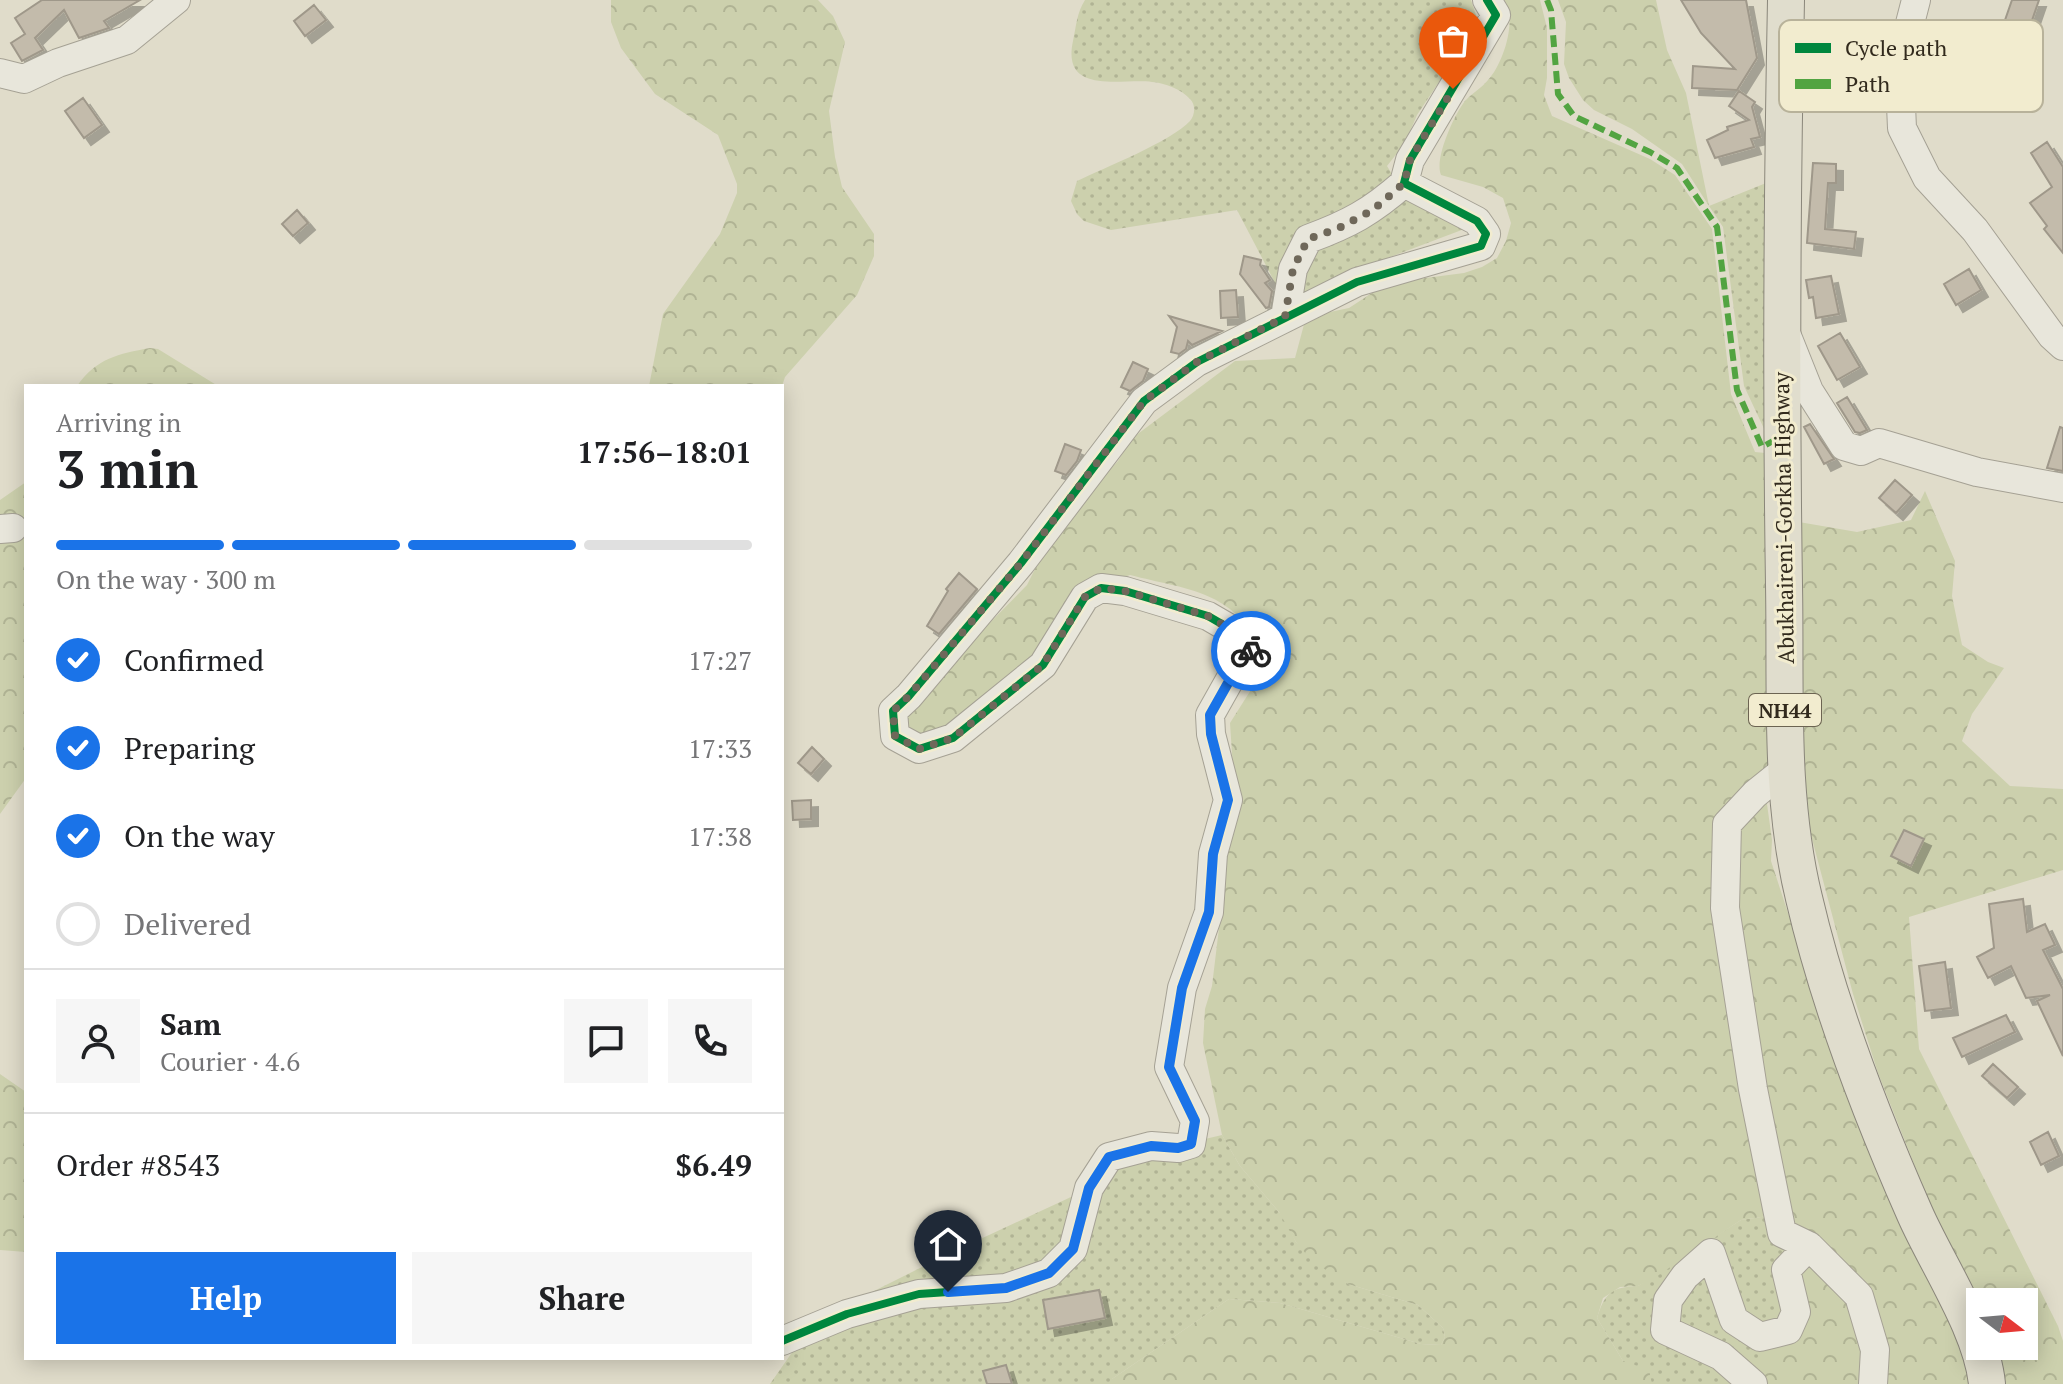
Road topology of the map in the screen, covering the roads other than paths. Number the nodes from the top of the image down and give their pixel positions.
1 (176, 0) edge
2 (1487, 0) edge
3 (1786, 0) edge
4 (1916, 0) edge
5 (1786, 20) edge
6 (1911, 20) edge
7 (0, 73) edge
8 (1785, 112) edge
9 (1901, 112) edge
10 (1404, 183) junction
11 (1285, 317) junction
12 (1782, 325) junction
13 (2063, 346) edge
14 (2063, 488) edge
15 (1786, 769) junction
16 (1809, 1246) junction
17 (784, 1340) edge
18 (1753, 1384) edge
19 (1873, 1384) edge
20 (1987, 1384) edge

1 - 7 street
2 - 10 street
3 - 5 main road, Abukhaireni-Gorkha Highway / NH44
4 - 6 street
8 - 12 main road, Abukhaireni-Gorkha Highway / NH44
9 - 13 street
10 - 11 street
10 - 11 street
11 - 17 street
12 - 14 street
12 - 15 main road, Abukhaireni-Gorkha Highway / NH44
15 - 16 street
15 - 20 main road, Abukhaireni-Gorkha Highway / NH44
16 - 18 street
16 - 19 street

